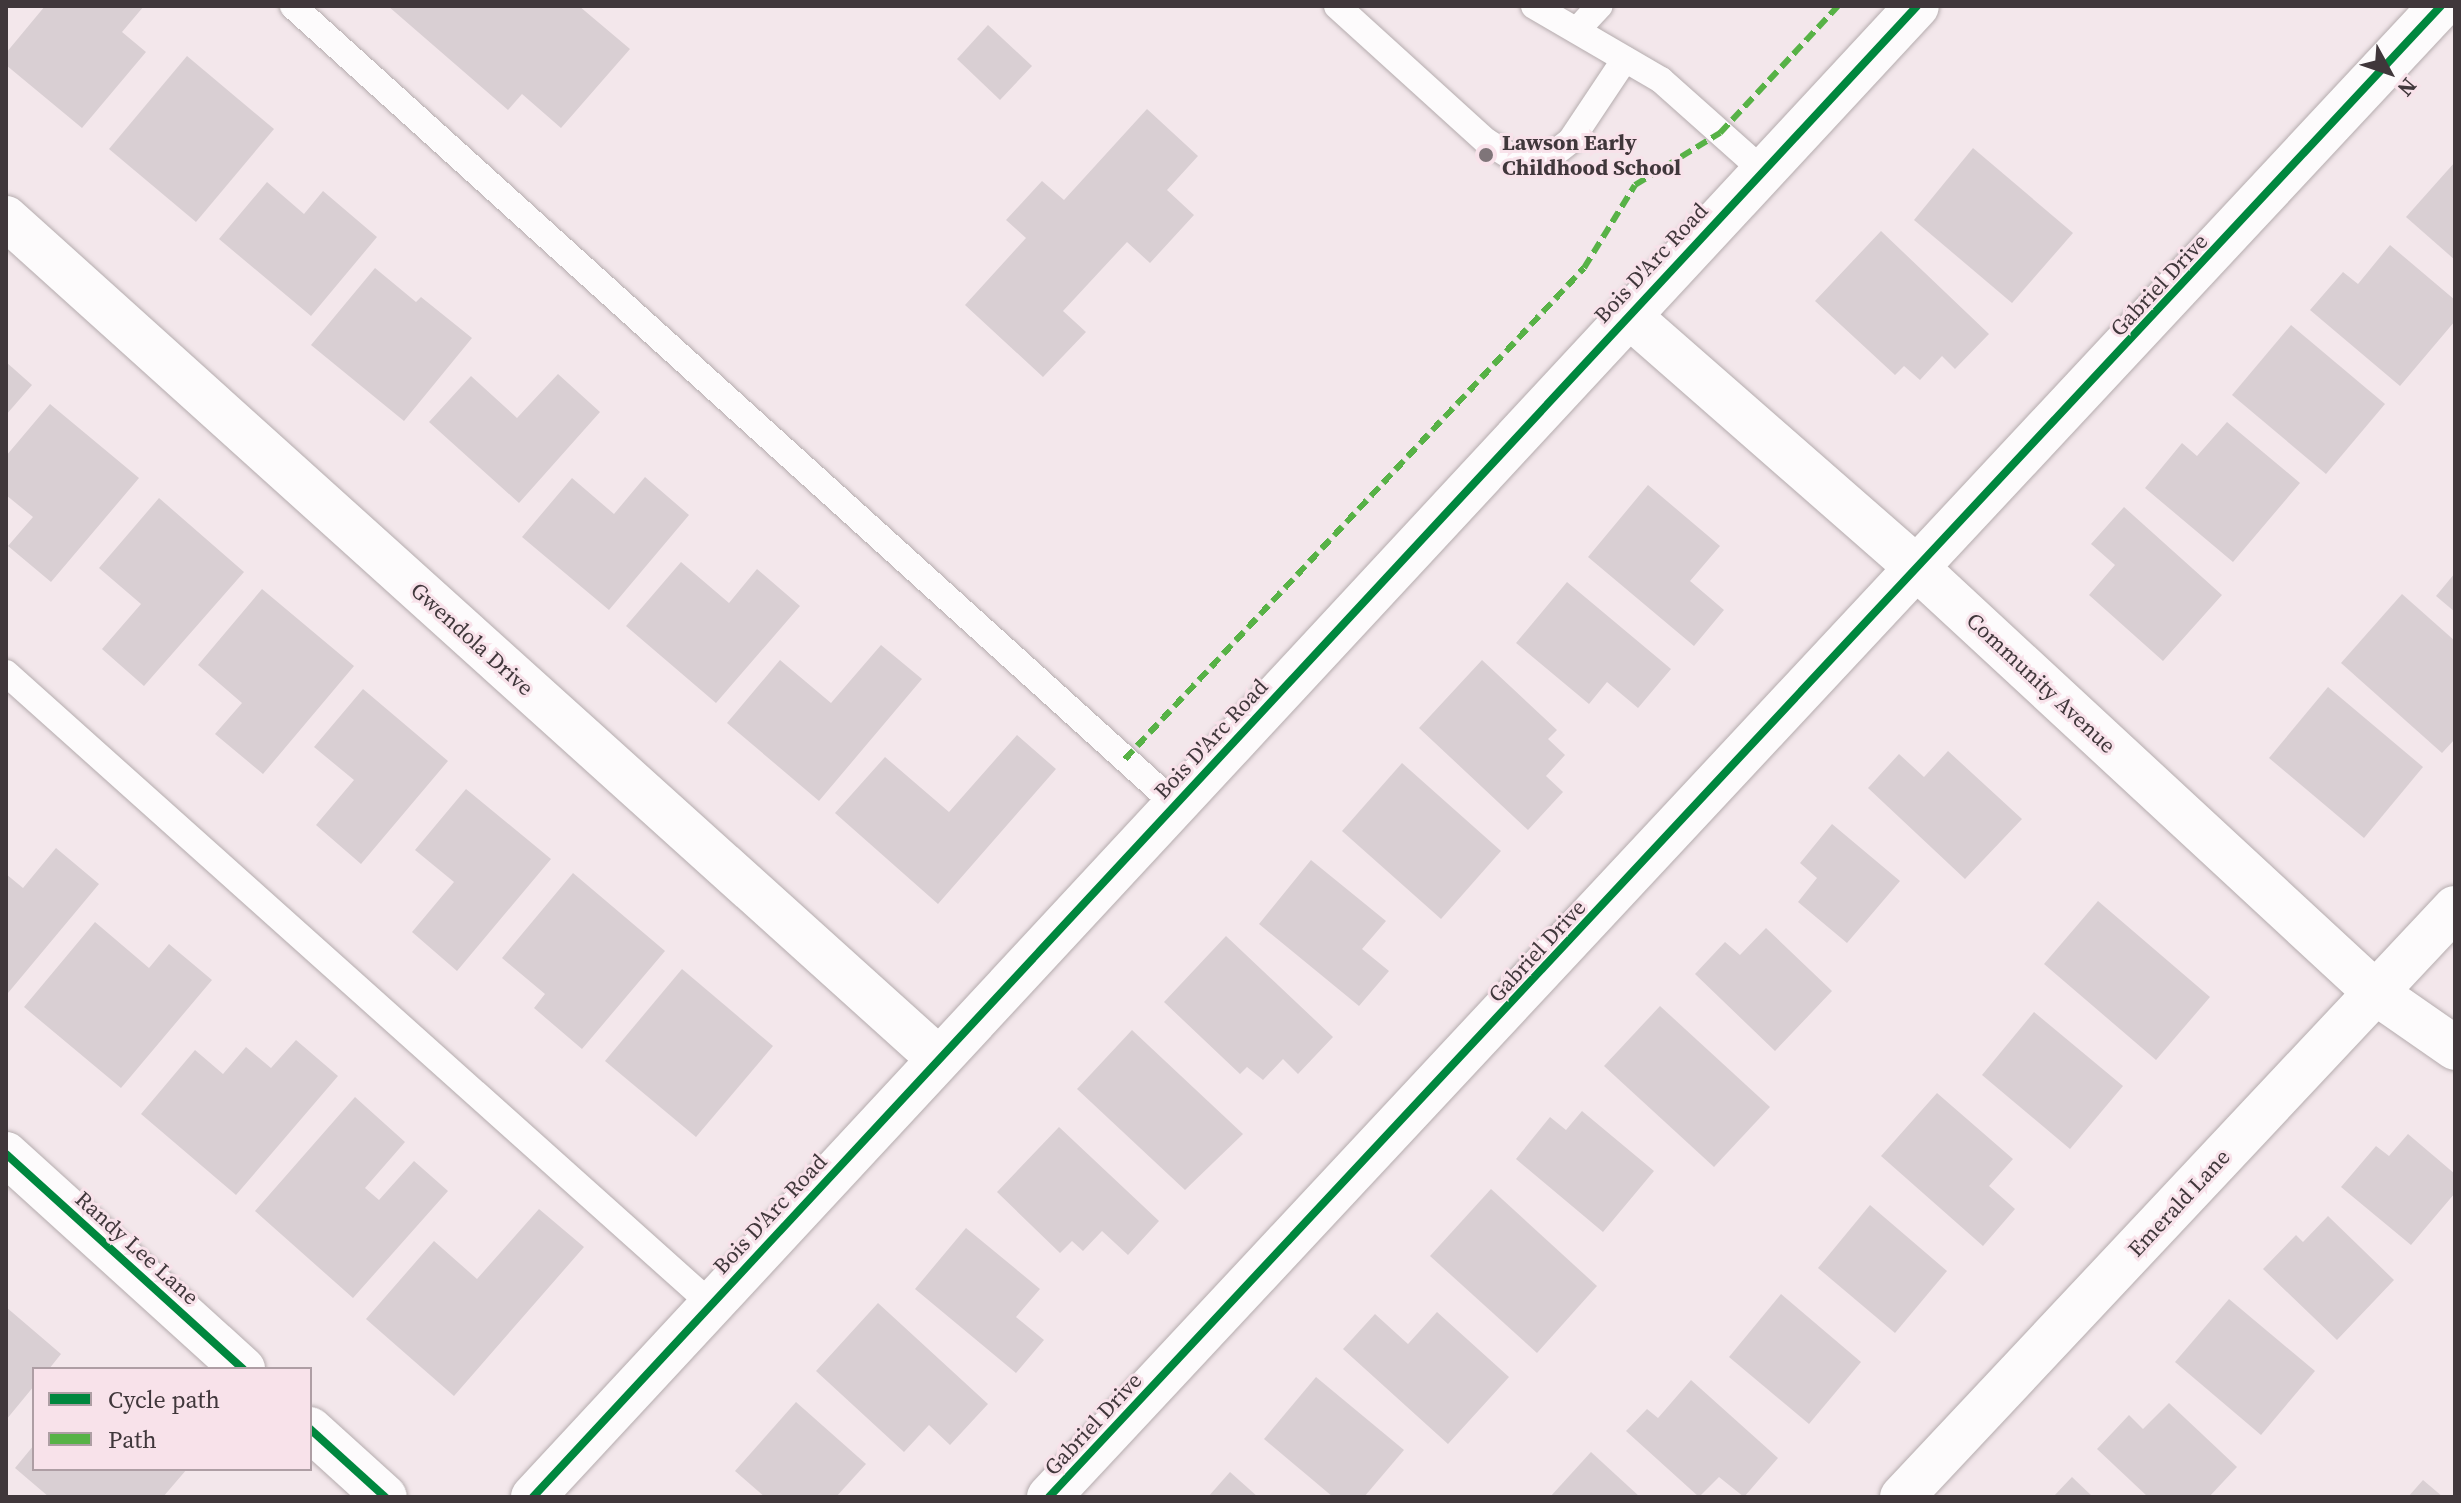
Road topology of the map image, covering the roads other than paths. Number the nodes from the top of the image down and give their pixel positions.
1 (293, 6) edge
2 (1337, 6) edge
3 (1534, 6) edge
4 (1599, 6) edge
5 (1917, 6) edge
6 (2441, 6) edge
7 (1577, 30) junction
8 (1625, 59) junction
9 (1762, 170) junction
10 (6, 218) edge
11 (1628, 315) junction
12 (1919, 570) junction
13 (6, 673) edge
14 (1175, 804) junction
15 (2455, 908) edge
16 (2376, 993) junction
17 (2455, 1048) edge
18 (939, 1059) junction
19 (6, 1154) edge
20 (711, 1304) junction
21 (241, 1367) edge
22 (312, 1431) edge
23 (385, 1497) edge
24 (533, 1497) edge
25 (1049, 1497) edge
26 (1902, 1497) edge

1 - 14 lane
2 - 8 lane
3 - 7 lane
4 - 7 lane
5 - 9 street, Bois D'Arc Road
6 - 12 street, Gabriel Drive
7 - 8 lane
8 - 9 lane
9 - 11 street, Bois D'Arc Road
10 - 18 street, Gwendola Drive
11 - 12 street, Community Avenue
11 - 14 street, Bois D'Arc Road
12 - 16 street, Community Avenue
12 - 25 street, Gabriel Drive
13 - 20 lane
14 - 18 street, Bois D'Arc Road
15 - 16 street, Emerald Lane
16 - 17 street, Community Avenue
16 - 26 street, Emerald Lane
18 - 20 street, Bois D'Arc Road
19 - 21 street, Randy Lee Lane
20 - 24 street, Bois D'Arc Road
22 - 23 street

